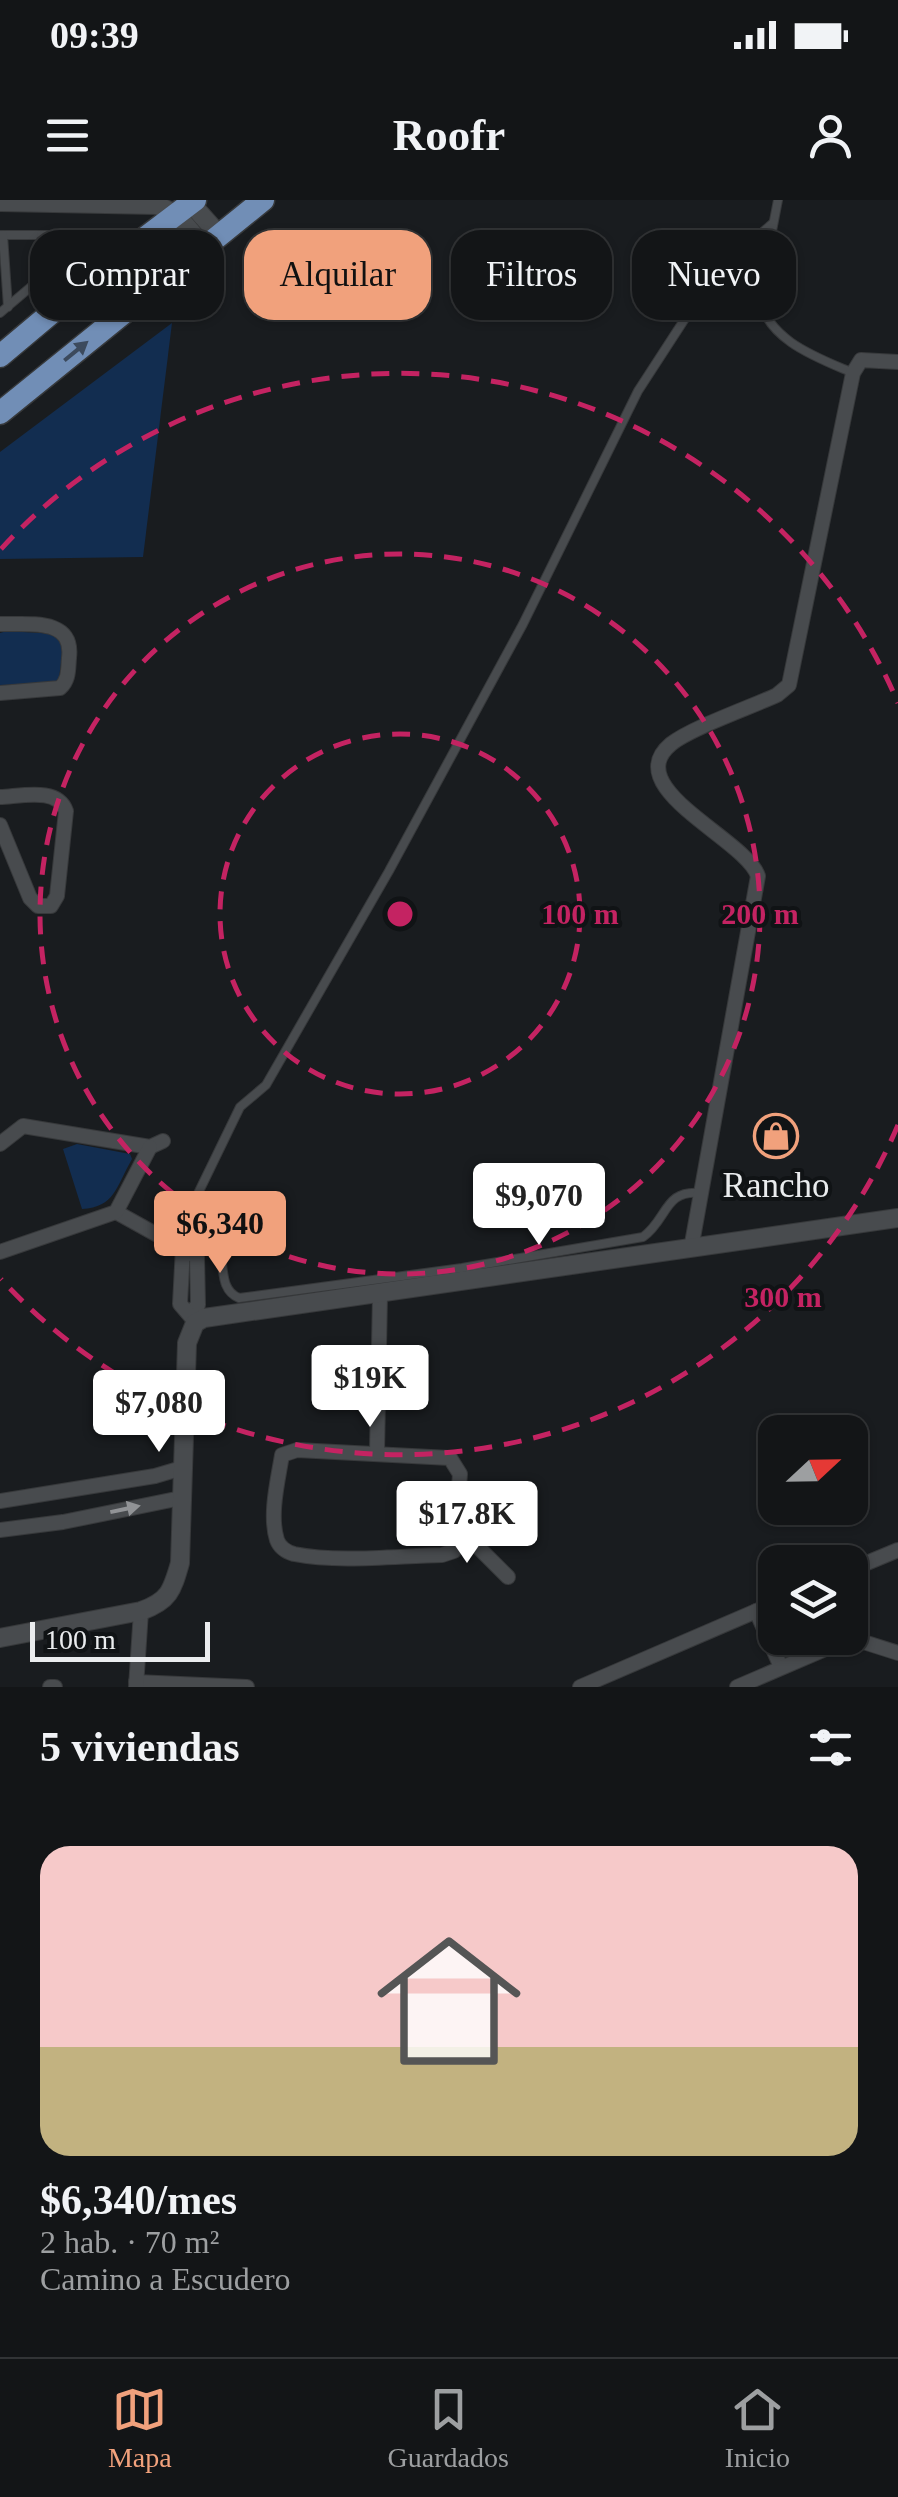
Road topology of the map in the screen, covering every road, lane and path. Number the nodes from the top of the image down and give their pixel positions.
1 (263, 200) edge
2 (778, 200) edge
3 (0, 202) edge
4 (188, 204) edge
5 (774, 222) junction
6 (155, 230) edge
7 (204, 230) edge
8 (224, 232) edge
9 (2, 234) edge
10 (30, 235) edge
11 (30, 287) edge
12 (8, 306) junction
13 (0, 314) edge
14 (44, 320) edge
15 (115, 320) edge
16 (0, 356) edge
17 (898, 362) edge
18 (853, 374) junction
19 (0, 413) edge
20 (0, 624) edge
21 (0, 693) edge
22 (0, 796) edge
23 (0, 825) edge
24 (0, 1144) edge
25 (701, 1193) junction
26 (116, 1212) junction
27 (898, 1218) edge
28 (692, 1249) junction
29 (0, 1252) edge
30 (380, 1295) junction
31 (192, 1318) junction
32 (377, 1452) junction
33 (182, 1468) junction
34 (59, 1494) junction
35 (181, 1498) junction
36 (0, 1502) edge
37 (63, 1522) junction
38 (456, 1525) junction
39 (0, 1530) edge
40 (898, 1550) edge
41 (868, 1562) edge
42 (508, 1577) dead end
43 (141, 1611) junction
44 (756, 1611) joint
45 (0, 1638) edge
46 (898, 1653) edge
47 (797, 1655) edge
48 (799, 1659) junction
49 (782, 1667) junction
50 (136, 1684) edge
51 (247, 1687) edge
52 (580, 1687) edge
53 (737, 1687) edge

1 - 8 main road
2 - 5 lane
3 - 4 street
4 - 6 main road
4 - 7 street
5 - 18 lane
5 - 25 lane
9 - 10 lane
9 - 12 lane
11 - 12 lane
12 - 13 lane
14 - 16 main road
19 -> 15 main road
17 - 18 street
18 - 25 street
20 - 21 street
22 - 23 street
24 - 26 street
25 - 28 street
26 - 29 street
26 - 31 street
27 - 28 street
28 - 30 street
30 - 31 street
30 - 32 street
31 - 33 street
32 - 38 street
32 - 38 street
33 - 34 street
33 - 35 street
34 - 36 street
34 - 37 street
37 -> 35 street
35 - 43 street
37 - 39 street
38 - 42 street
40 - 41 street
43 - 45 street
43 - 50 street
44 - 49 street
44 - 52 street
46 - 48 street
47 - 48 street
48 - 49 street
49 - 53 street
50 - 51 street

